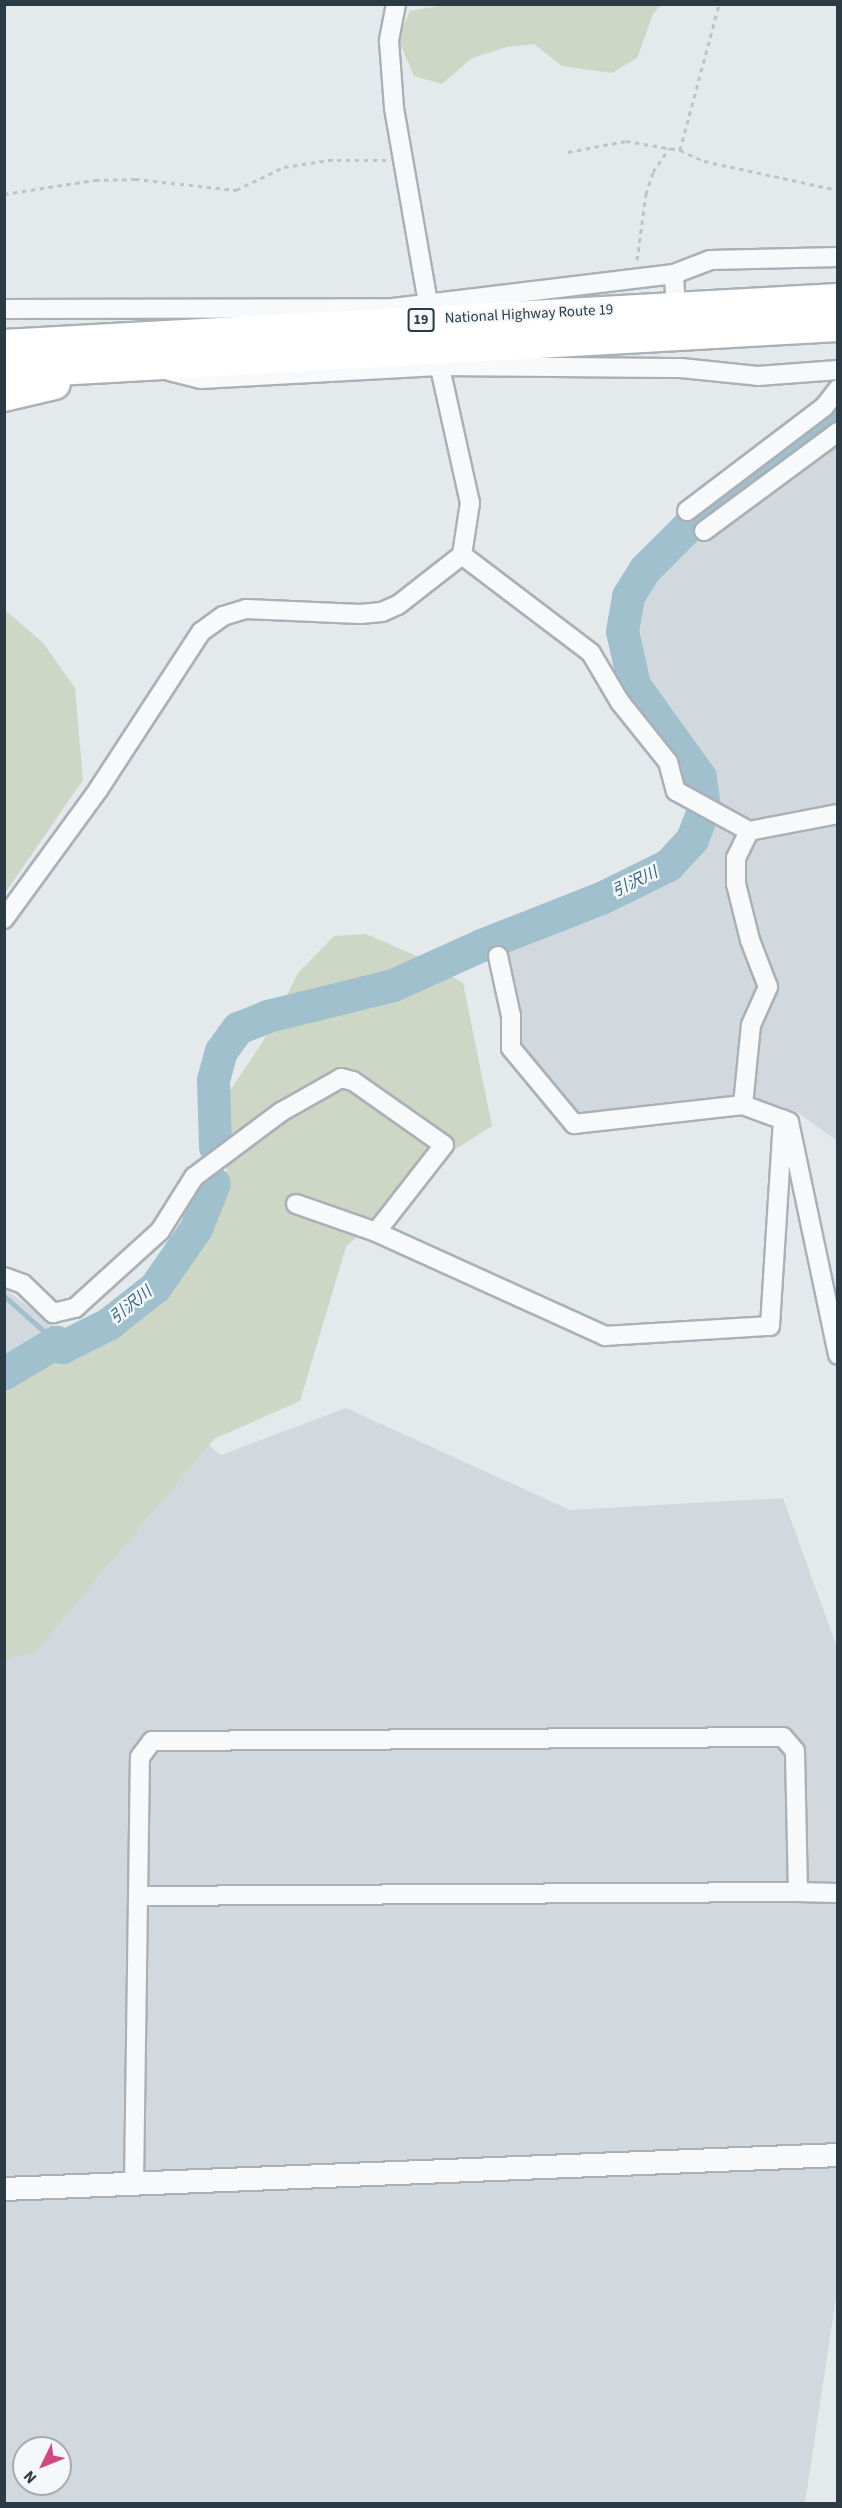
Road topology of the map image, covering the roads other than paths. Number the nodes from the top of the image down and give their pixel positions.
1 (396, 4) edge
2 (837, 257) edge
3 (674, 274) junction
4 (675, 293) dead end
5 (837, 299) edge
6 (4, 309) edge
7 (430, 310) junction
8 (837, 326) edge
9 (4, 330) edge
10 (4, 345) edge
11 (680, 348) dead end
12 (138, 351) junction
13 (437, 358) junction
14 (681, 368) junction
15 (837, 370) edge
16 (4, 373) edge
17 (837, 389) edge
18 (4, 396) edge
19 (837, 432) edge
20 (687, 511) dead end
21 (704, 531) dead end
22 (462, 555) junction
23 (837, 814) edge
24 (749, 831) junction
25 (4, 919) edge
26 (498, 956) dead end
27 (743, 1105) junction
28 (783, 1119) junction
29 (296, 1204) dead end
30 (376, 1232) junction
31 (4, 1277) edge
32 (837, 1355) edge
33 (798, 1892) junction
34 (837, 1893) edge
35 (138, 1896) junction
36 (837, 2155) edge
37 (134, 2184) junction
38 (4, 2189) edge

1 - 7 street
2 - 3 street
3 - 4 street
3 - 7 street
5 - 7 highway, National Highway Route 19 / 19
6 - 7 street
7 - 12 highway, National Highway Route 19 / 19
8 - 13 highway, National Highway Route 19 / 19
9 - 12 highway
10 - 12 highway, National Highway Route 19 / 19
11 - 14 street
12 - 13 highway, National Highway Route 19 / 19
12 - 16 highway, National Highway Route 19 / 19
12 - 18 highway
13 - 14 street
13 - 22 street
14 - 15 street
17 - 20 street
19 - 21 street
22 - 24 street
22 - 25 street
23 - 24 street
24 - 27 street
26 - 27 street
27 - 28 street
28 - 30 street
28 - 32 street
29 - 30 street
30 - 31 street
33 - 34 street
33 - 35 street
33 - 35 street
35 - 37 street
36 - 37 street
37 - 38 street

